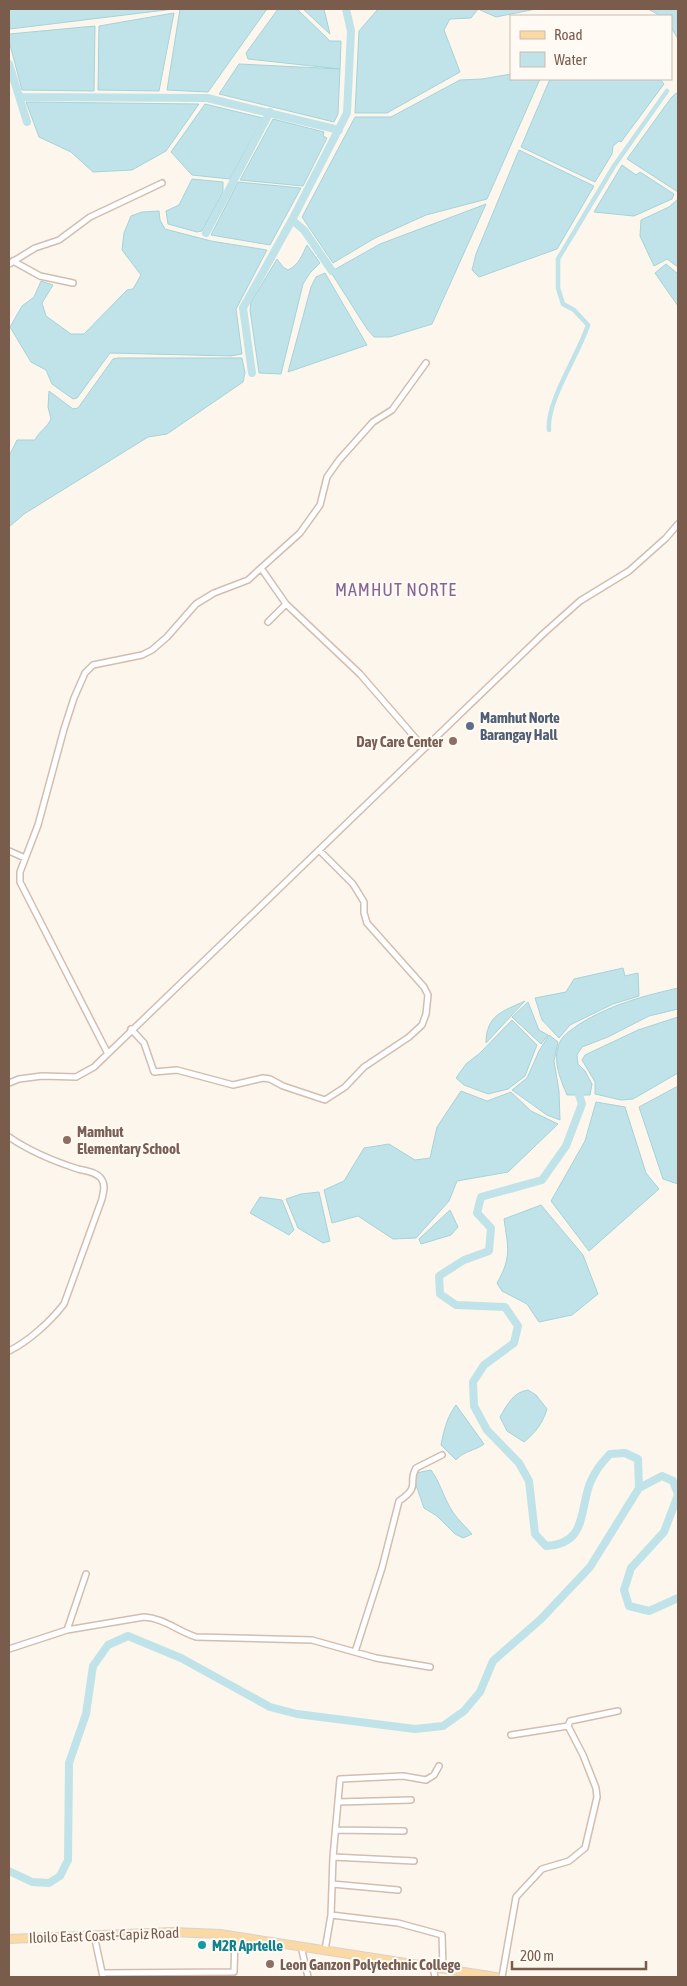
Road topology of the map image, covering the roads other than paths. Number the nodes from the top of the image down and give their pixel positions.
1 (162, 183) dead end
2 (11, 263) edge
3 (73, 283) dead end
4 (426, 363) dead end
5 (678, 524) edge
6 (261, 568) junction
7 (286, 604) junction
8 (268, 622) dead end
9 (424, 748) junction
10 (319, 850) junction
11 (9, 851) edge
12 (25, 858) junction
13 (131, 1030) junction
14 (107, 1052) junction
15 (9, 1084) edge
16 (9, 1136) edge
17 (9, 1351) edge
18 (442, 1455) dead end
19 (86, 1574) dead end
20 (66, 1630) junction
21 (9, 1649) edge
22 (355, 1652) junction
23 (430, 1667) dead end
24 (618, 1710) dead end
25 (568, 1726) junction
26 (511, 1735) dead end
27 (439, 1766) dead end
28 (411, 1800) dead end
29 (338, 1802) junction
30 (336, 1830) junction
31 (404, 1832) dead end
32 (333, 1856) junction
33 (414, 1861) dead end
34 (332, 1884) junction
35 (398, 1890) dead end
36 (331, 1915) junction
37 (94, 1935) junction
38 (235, 1936) junction
39 (9, 1938) edge
40 (301, 1946) junction
41 (325, 1950) junction
42 (433, 1966) junction
43 (443, 1968) junction
44 (103, 1975) edge
45 (234, 1975) edge
46 (308, 1977) edge
47 (435, 1977) edge
48 (496, 1977) edge
49 (502, 1977) edge

1 - 2 street
2 - 3 street
4 - 6 street
5 - 9 street
6 - 7 street
6 - 12 street
7 - 8 street
7 - 9 street
9 - 10 street
10 - 13 street
10 - 13 street
11 - 12 street
12 - 14 street
13 - 14 street
14 - 15 street
16 - 17 street
18 - 22 street
19 - 20 street
20 - 21 street
20 - 22 street
22 - 23 street
24 - 25 street
25 - 26 street
25 - 49 street
27 - 29 street
28 - 29 street
29 - 30 street
30 - 31 street
30 - 32 street
32 - 33 street
32 - 34 street
34 - 35 street
34 - 36 street
36 - 41 street
36 - 43 street
37 - 38 main road, Iloilo East Coast-Capiz Road
37 - 39 main road, Iloilo East Coast-Capiz Road
37 - 44 street
38 - 40 main road, Iloilo East Coast-Capiz Road
38 - 45 street
40 - 41 main road, Iloilo East Coast-Capiz Road
40 - 46 street
41 - 42 main road, Iloilo East Coast-Capiz Road
42 - 43 main road, Iloilo East Coast-Capiz Road
42 - 47 street
43 - 48 main road, Iloilo East Coast-Capiz Road
44 - 45 street

